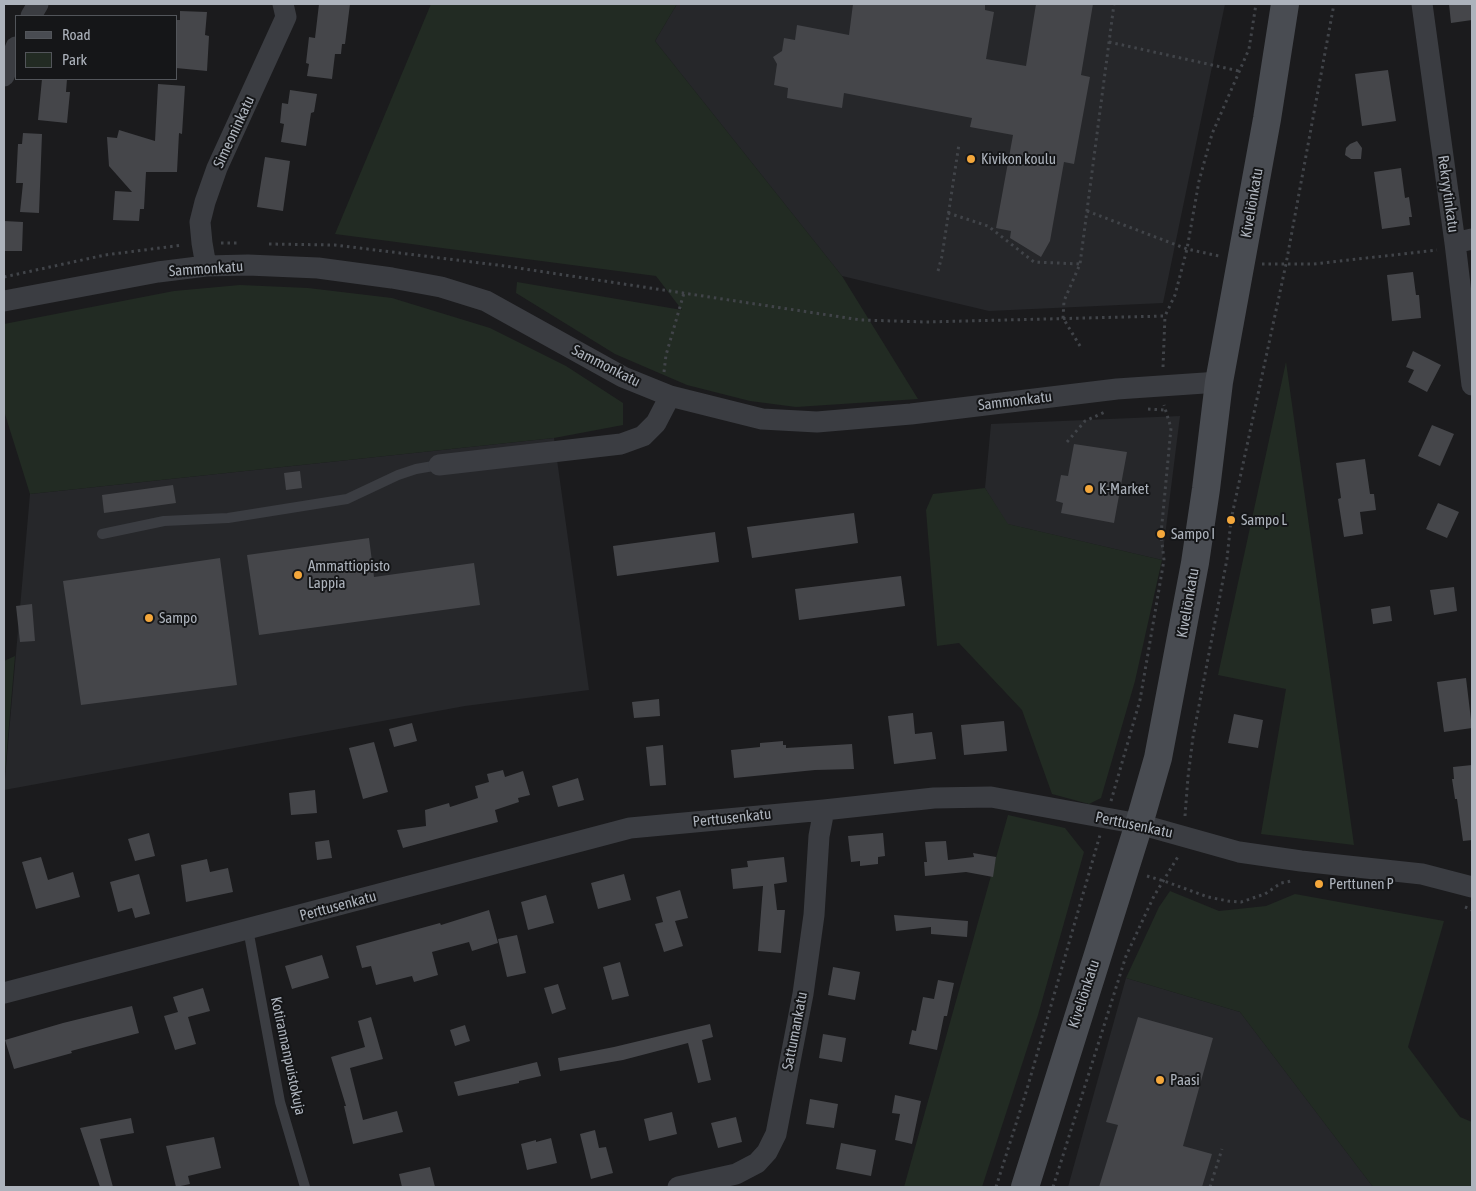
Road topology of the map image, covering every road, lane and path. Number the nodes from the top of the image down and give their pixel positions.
1 (38, 4) edge
2 (283, 4) edge
3 (1114, 4) edge
4 (1256, 4) edge
5 (1285, 4) edge
6 (1334, 4) edge
7 (1422, 4) edge
8 (32, 15) edge
9 (1109, 42) junction
10 (15, 50) edge
11 (1239, 71) junction
12 (4, 76) edge
13 (959, 144) dead end
14 (1087, 211) junction
15 (948, 213) junction
16 (202, 243) junction
17 (240, 243) dead end
18 (1461, 243) edge
19 (268, 244) dead end
20 (1186, 249) junction
21 (1225, 257) dead end
22 (1080, 264) junction
23 (1261, 264) dead end
24 (1286, 264) junction
25 (206, 266) junction
26 (938, 271) dead end
27 (4, 277) edge
28 (684, 293) junction
29 (4, 302) edge
30 (1165, 316) junction
31 (1064, 318) junction
32 (1080, 346) dead end
33 (1219, 382) junction
34 (1162, 385) junction
35 (1472, 385) edge
36 (666, 394) junction
37 (1142, 408) dead end
38 (1109, 410) dead end
39 (1165, 410) junction
40 (1067, 442) dead end
41 (439, 465) joint
42 (102, 534) dead end
43 (1111, 801) dead end
44 (824, 810) junction
45 (1186, 810) dead end
46 (1138, 824) junction
47 (1098, 843) dead end
48 (1178, 858) dead end
49 (1144, 876) dead end
50 (1164, 881) junction
51 (1300, 882) dead end
52 (1472, 887) edge
53 (1464, 907) dead end
54 (1472, 910) edge
55 (248, 929) junction
56 (4, 992) edge
57 (1222, 1149) dead end
58 (306, 1187) edge
59 (678, 1187) edge
60 (996, 1187) edge
61 (1024, 1187) edge
62 (1053, 1187) edge
63 (1210, 1187) edge

1 - 8 street
2 - 16 street, Simeoninkatu
3 - 9 path
4 - 11 path
5 - 33 main road, Kiveliönkatu
6 - 24 path
7 - 18 street, Rekryytinkatu
9 - 11 path
9 - 14 path
10 - 12 street
11 - 20 path
13 - 15 path
14 - 20 path
14 - 22 path
15 - 22 path
15 - 26 path
16 - 17 path
16 - 25 street, Simeoninkatu
16 - 27 path
18 - 24 path
18 - 35 street, Rekryytinkatu
19 - 28 path
20 - 21 path
20 - 30 path
22 - 31 path
23 - 24 path
24 - 45 path
25 - 29 street, Sammonkatu
25 - 36 street, Sammonkatu
28 - 31 path
28 - 36 path
30 - 31 path
30 - 34 path
31 - 32 path
33 - 34 street, Sammonkatu
33 - 46 main road, Kiveliönkatu
34 - 36 street, Sammonkatu
34 - 39 path
36 - 41 street
37 - 39 path
38 - 40 path
39 - 43 path
41 - 42 lane
44 - 46 street, Perttusenkatu
44 - 55 street, Perttusenkatu
44 - 59 street, Sattumankatu
46 - 52 street, Perttusenkatu
46 - 61 main road, Kiveliönkatu
47 - 60 path
48 - 50 path
49 - 50 path
50 - 51 path
50 - 62 path
53 - 54 path
55 - 56 street, Perttusenkatu
55 - 58 lane, Kotirannanpuistokuja
57 - 63 path

